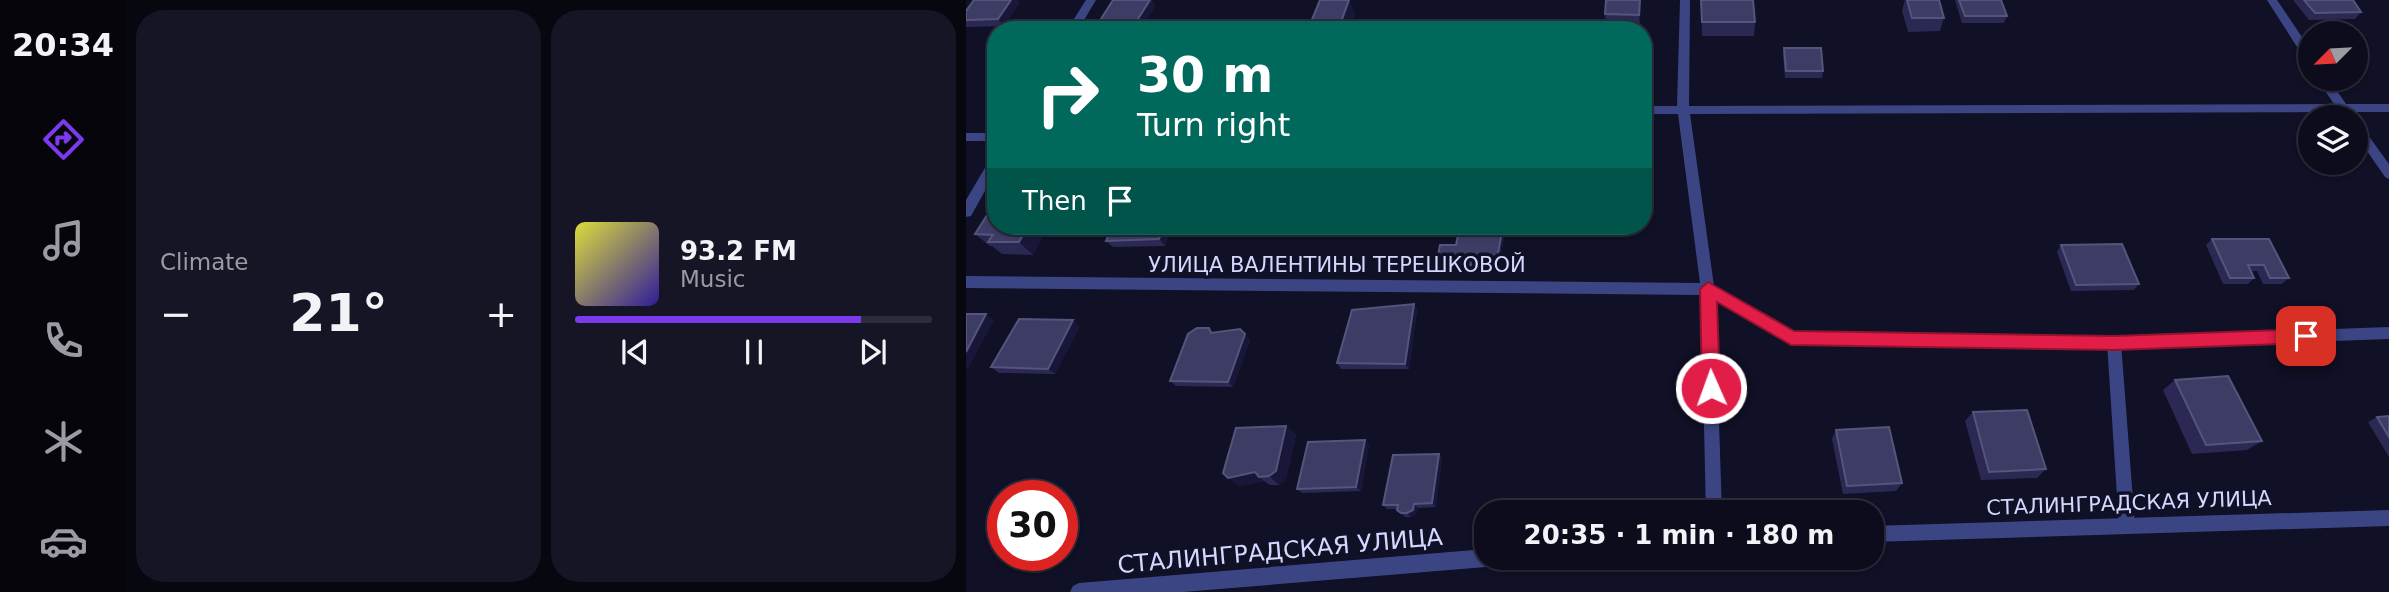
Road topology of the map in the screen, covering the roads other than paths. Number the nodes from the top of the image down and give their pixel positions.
1 (1091, 0) edge
2 (1685, 0) edge
3 (2272, 0) edge
4 (1078, 21) edge
5 (2298, 40) edge
6 (2389, 108) edge
7 (1652, 110) edge
8 (1683, 110) junction
9 (2368, 110) edge
10 (2298, 113) edge
11 (966, 137) edge
12 (987, 137) edge
13 (2368, 144) edge
14 (2389, 174) edge
15 (987, 175) edge
16 (966, 212) edge
17 (966, 282) edge
18 (1708, 289) junction
19 (2389, 333) edge
20 (2114, 343) junction
21 (1714, 500) edge
22 (2389, 518) edge
23 (2127, 526) junction
24 (1884, 534) edge
25 (1474, 559) edge
26 (1079, 592) edge

1 - 4 street
2 - 8 street
3 - 5 street
6 - 9 street
7 - 8 street
8 - 10 street
8 - 18 street
11 - 12 street
13 - 14 street
15 - 16 street
17 - 18 street, УЛИЦА ВАЛЕНТИНЫ ТЕРЕШКОВОЙ
18 - 20 street
18 - 21 street
19 - 20 street
20 - 23 street
22 - 23 street, СТАЛИНГРАДСКАЯ УЛИЦА
23 - 24 street, СТАЛИНГРАДСКАЯ УЛИЦА
25 - 26 street, СТАЛИНГРАДСКАЯ УЛИЦА

